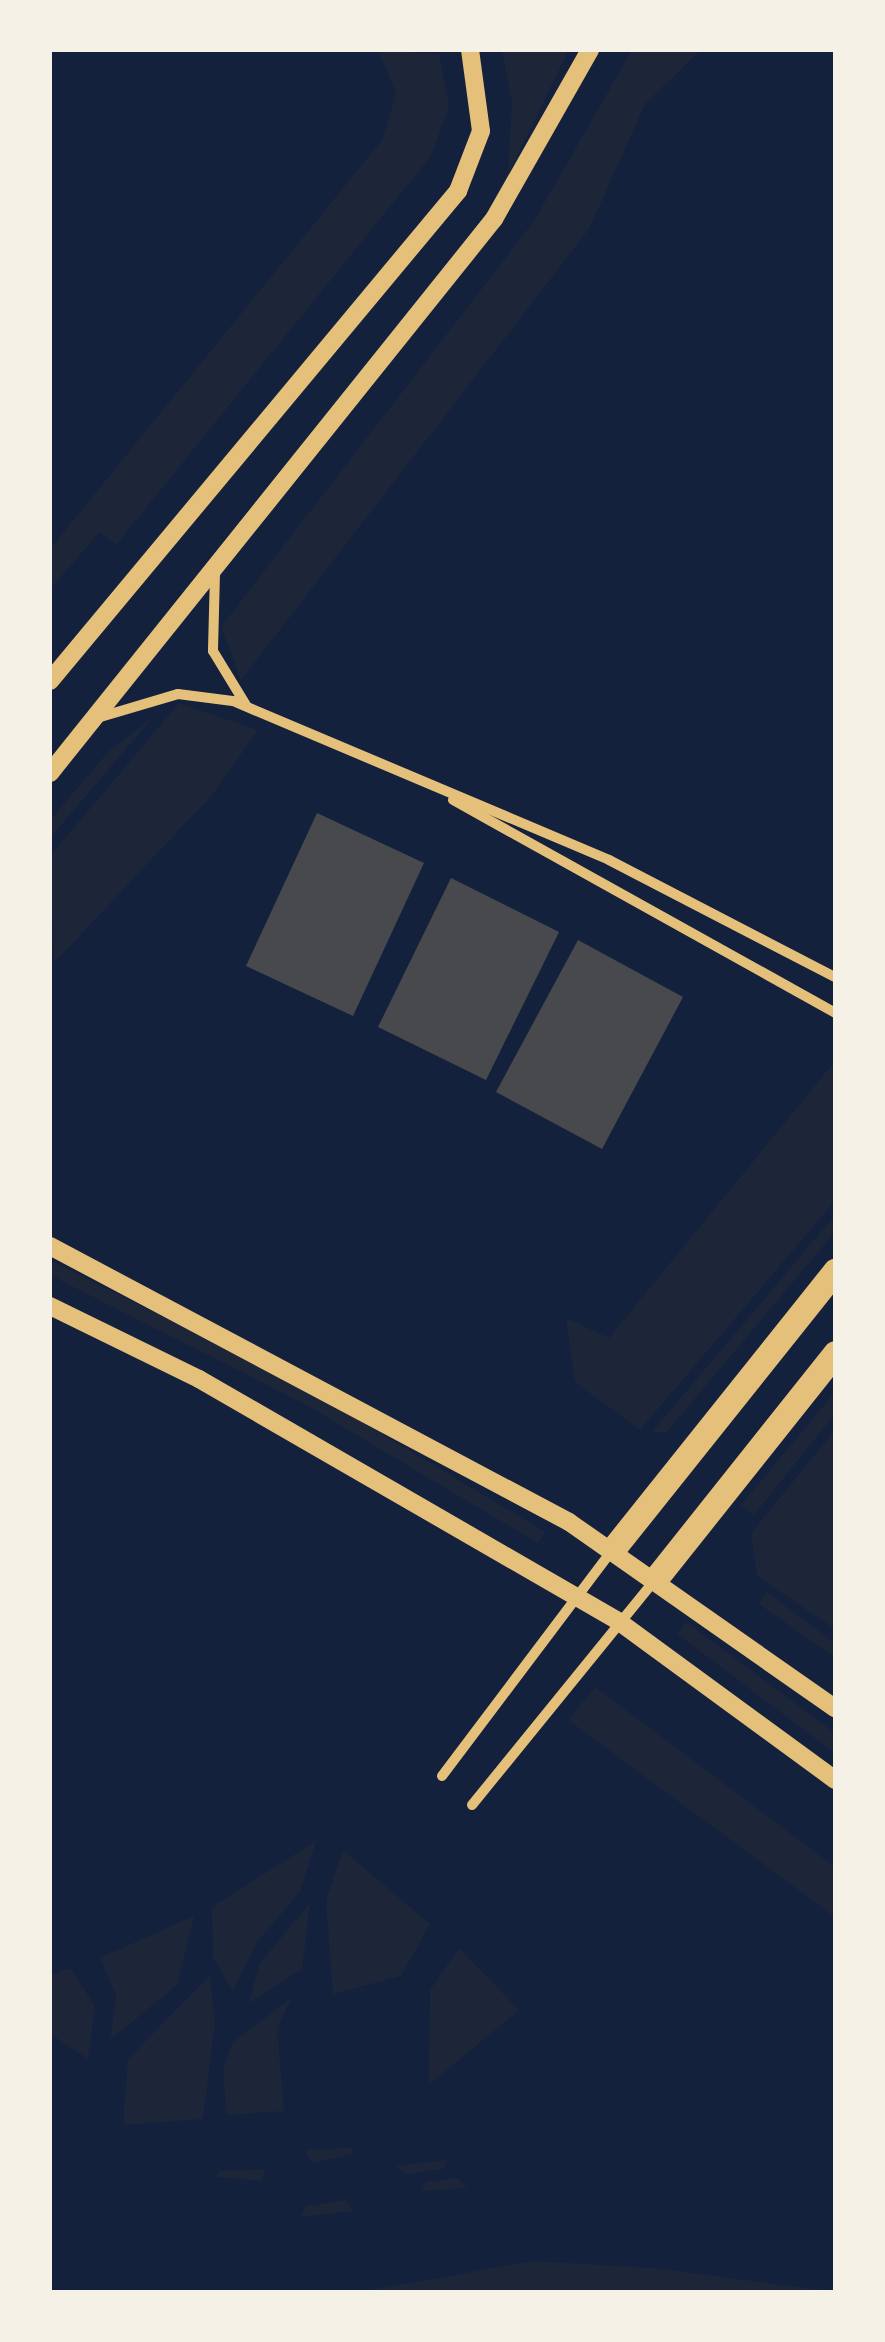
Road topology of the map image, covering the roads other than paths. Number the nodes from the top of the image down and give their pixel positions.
1 (470, 50) edge
2 (590, 50) edge
3 (216, 569) junction
4 (50, 681) edge
5 (250, 709) junction
6 (96, 718) junction
7 (50, 772) edge
8 (426, 784) junction
9 (835, 977) edge
10 (835, 1013) edge
11 (50, 1246) edge
12 (835, 1271) edge
13 (50, 1306) edge
14 (835, 1353) edge
15 (613, 1549) junction
16 (656, 1577) junction
17 (579, 1598) junction
18 (618, 1621) junction
19 (835, 1708) edge
20 (442, 1776) dead end
21 (835, 1780) edge
22 (472, 1805) dead end

1 - 4 street
2 - 3 street
3 - 5 street
3 - 6 street
5 - 6 street
5 - 8 street
6 - 7 street
8 - 9 street
8 - 10 street
11 - 15 street
12 - 15 main road
13 - 17 street
14 - 16 main road
15 - 16 street
15 - 17 street
16 - 18 street
16 - 19 street
17 - 18 street
17 - 20 street
18 - 21 street
18 - 22 street

